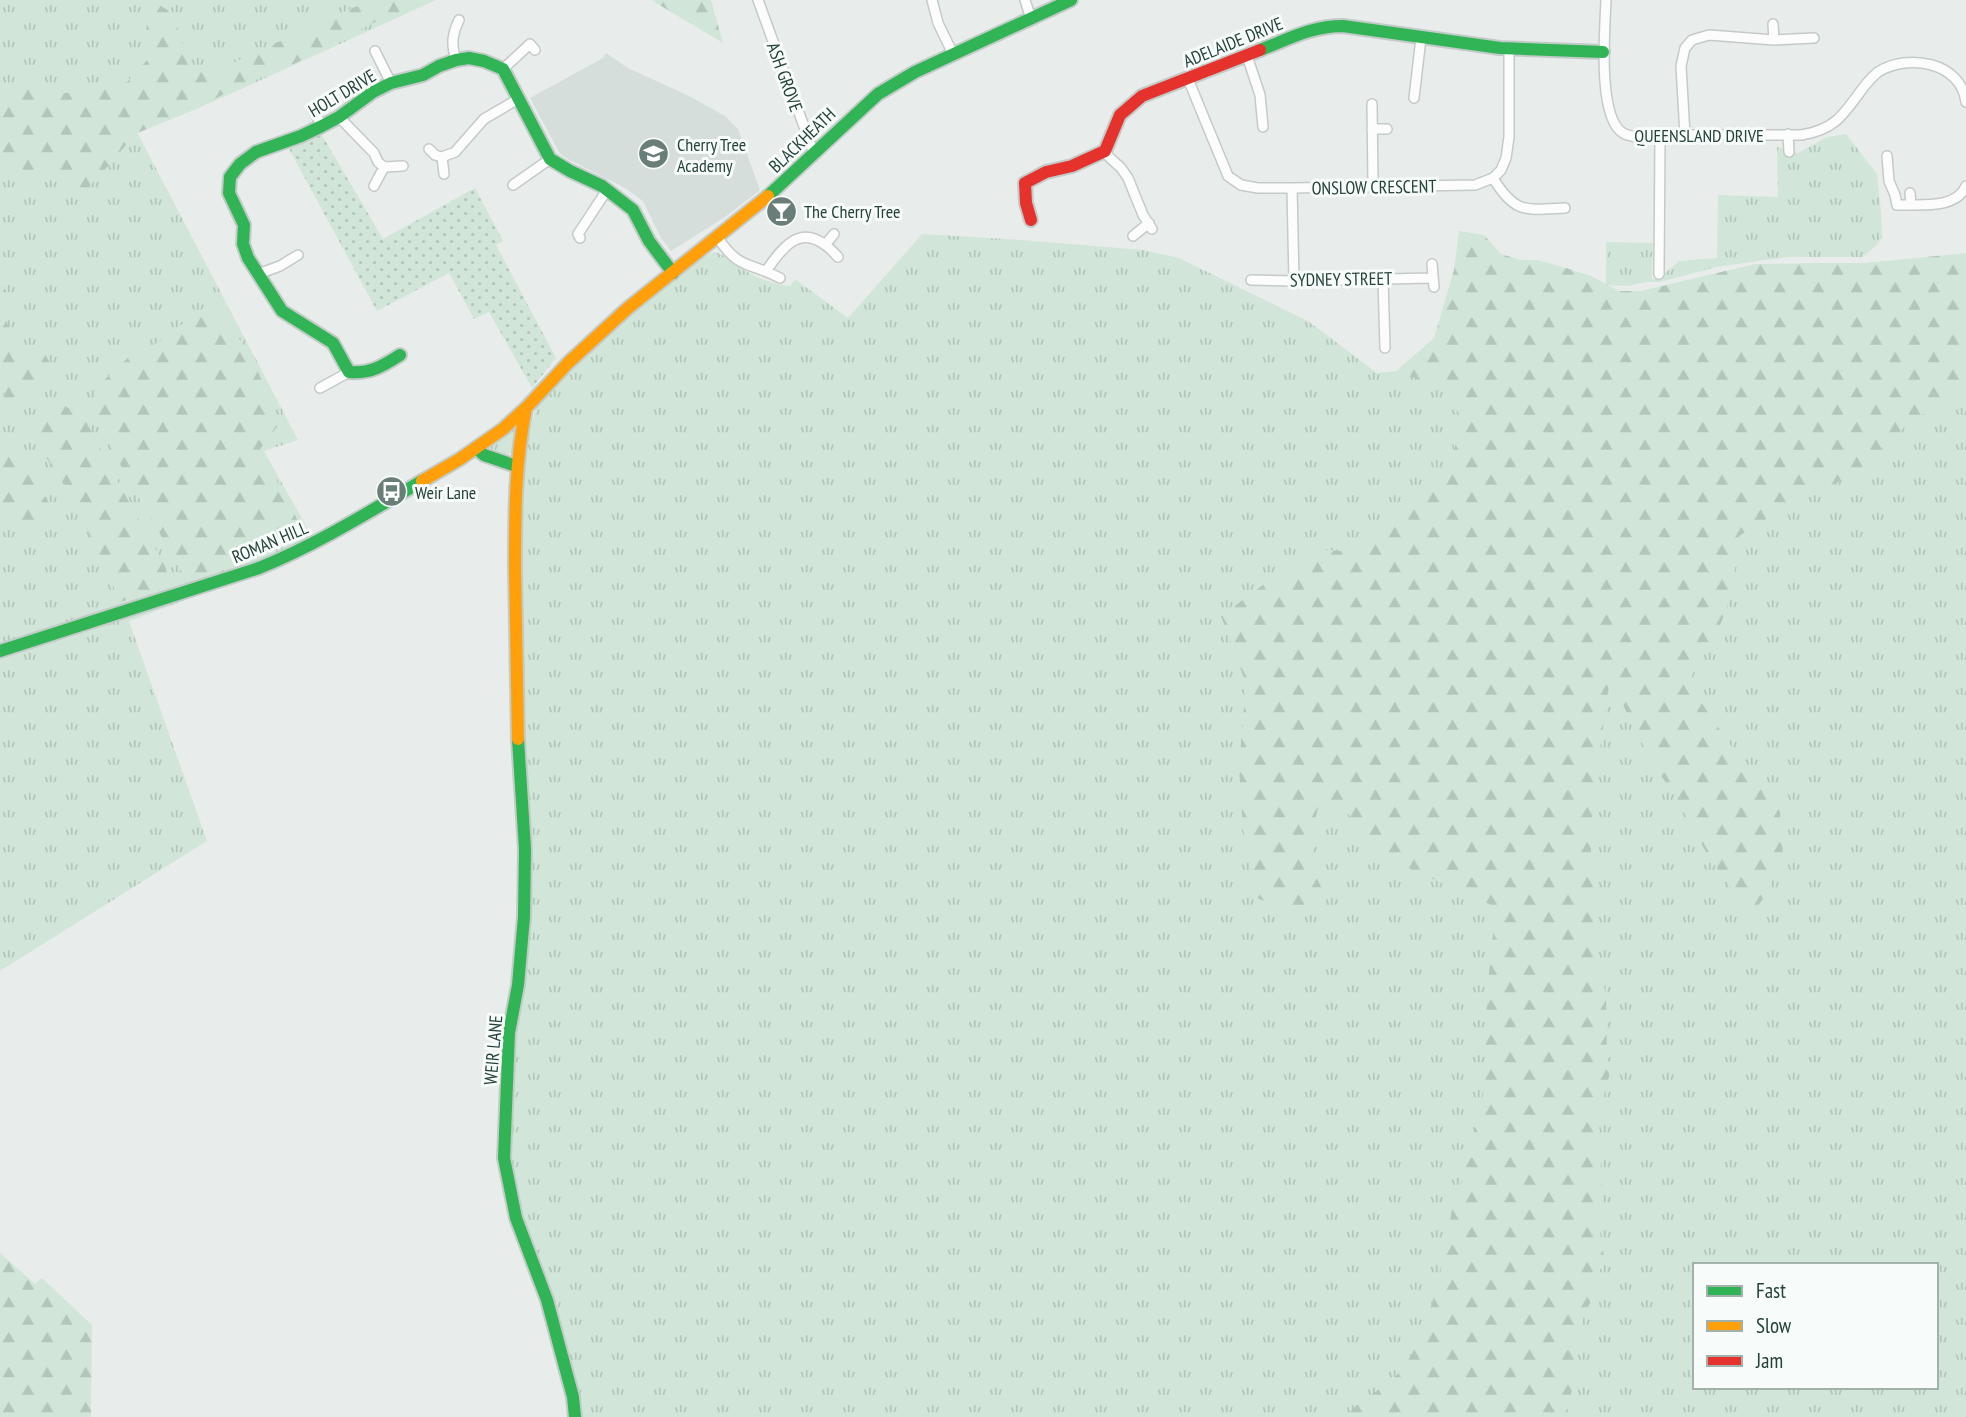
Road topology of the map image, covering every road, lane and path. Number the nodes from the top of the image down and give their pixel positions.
1 (758, 0) edge
2 (932, 0) edge
3 (1025, 0) edge
4 (1071, 0) edge
5 (1606, 0) edge
6 (1031, 19) junction
7 (459, 20) dead end
8 (1773, 24) dead end
9 (1421, 38) junction
10 (1814, 38) dead end
11 (1774, 40) junction
12 (1509, 48) junction
13 (535, 50) dead end
14 (375, 51) dead end
15 (1603, 52) junction
16 (953, 54) junction
17 (1247, 57) junction
18 (456, 60) junction
19 (503, 69) junction
20 (1188, 79) junction
21 (391, 83) junction
22 (1426, 94) dead end
23 (518, 99) junction
24 (1966, 102) edge
25 (1372, 104) dead end
26 (312, 108) dead end
27 (340, 117) junction
28 (322, 126) junction
29 (1262, 127) dead end
30 (1372, 129) junction
31 (1387, 129) dead end
32 (1788, 134) junction
33 (1685, 135) junction
34 (1660, 138) junction
35 (429, 149) dead end
36 (1105, 151) junction
37 (1789, 152) dead end
38 (814, 154) junction
39 (1887, 156) dead end
40 (442, 158) junction
41 (550, 159) junction
42 (403, 166) dead end
43 (384, 167) junction
44 (444, 174) dead end
45 (1493, 178) junction
46 (513, 185) dead end
47 (1373, 185) junction
48 (374, 186) dead end
49 (1966, 186) edge
50 (1293, 188) junction
51 (607, 190) junction
52 (1910, 193) dead end
53 (1910, 205) junction
54 (1565, 208) dead end
55 (1548, 209) junction
56 (1032, 213) dead end
57 (1549, 221) dead end
58 (834, 233) dead end
59 (577, 234) dead end
60 (1133, 236) dead end
61 (718, 238) junction
62 (825, 244) junction
63 (298, 255) dead end
64 (838, 257) dead end
65 (1432, 264) dead end
66 (1662, 267) dead end
67 (766, 271) junction
68 (673, 272) junction
69 (258, 274) junction
70 (780, 278) dead end
71 (1382, 279) junction
72 (1251, 280) dead end
73 (1294, 281) junction
74 (1372, 341) dead end
75 (400, 355) dead end
76 (349, 372) junction
77 (320, 388) dead end
78 (526, 408) junction
79 (476, 448) junction
80 (516, 466) junction
81 (0, 651) edge
82 (575, 1417) edge

1 - 38 street, ASH GROVE
2 - 16 street
3 - 6 street
4 - 6 street, BLACKHEATH
5 - 15 street, QUEENSLAND DRIVE
6 - 16 street, BLACKHEATH
7 - 18 street
8 - 11 street
9 - 12 street, ADELAIDE DRIVE
9 - 17 street, ADELAIDE DRIVE
9 - 22 street
10 - 11 street
11 - 33 street
12 - 15 street, ADELAIDE DRIVE
12 - 45 street
13 - 19 street
14 - 21 street
15 - 34 street, QUEENSLAND DRIVE
16 - 38 street, BLACKHEATH
17 - 20 street, ADELAIDE DRIVE
17 - 29 street
18 - 19 street
18 - 21 street, HOLT DRIVE
19 - 23 street
20 - 36 street, ADELAIDE DRIVE
20 - 50 street, ONSLOW CRESCENT
21 - 27 street, HOLT DRIVE
23 - 40 street
23 - 41 street
24 - 32 street, QUEENSLAND DRIVE
25 - 30 street
26 - 28 street
27 - 28 street, HOLT DRIVE
27 - 43 street
28 - 69 street, HOLT DRIVE
30 - 31 street
30 - 47 street
32 - 33 street, QUEENSLAND DRIVE
32 - 37 street, QUEENSLAND DRIVE
33 - 34 street, QUEENSLAND DRIVE
34 - 66 street
35 - 40 street
36 - 56 street
36 - 60 street
38 - 61 street, BLACKHEATH
39 - 53 street
40 - 44 street
41 - 46 street
41 - 51 street
42 - 43 street
43 - 48 street
45 - 47 street, ONSLOW CRESCENT
45 - 55 street
47 - 50 street, ONSLOW CRESCENT
49 - 53 street
50 - 73 street
51 - 59 street
51 - 68 street
52 - 53 street
54 - 55 street
55 - 57 street
58 - 62 street
61 - 67 street
61 - 68 street, BLACKHEATH
62 - 64 street
62 - 67 street
63 - 69 street
65 - 71 street, SYDNEY STREET
67 - 70 street
68 - 78 street, BLACKHEATH
69 - 76 street, HOLT DRIVE
71 - 73 street, SYDNEY STREET
71 - 74 street
72 - 73 street, SYDNEY STREET
75 - 76 street
76 - 77 street
78 - 79 street, ROMAN HILL
78 - 80 street, WEIR LANE
79 - 80 street
79 - 81 street, ROMAN HILL
80 - 82 street, WEIR LANE

